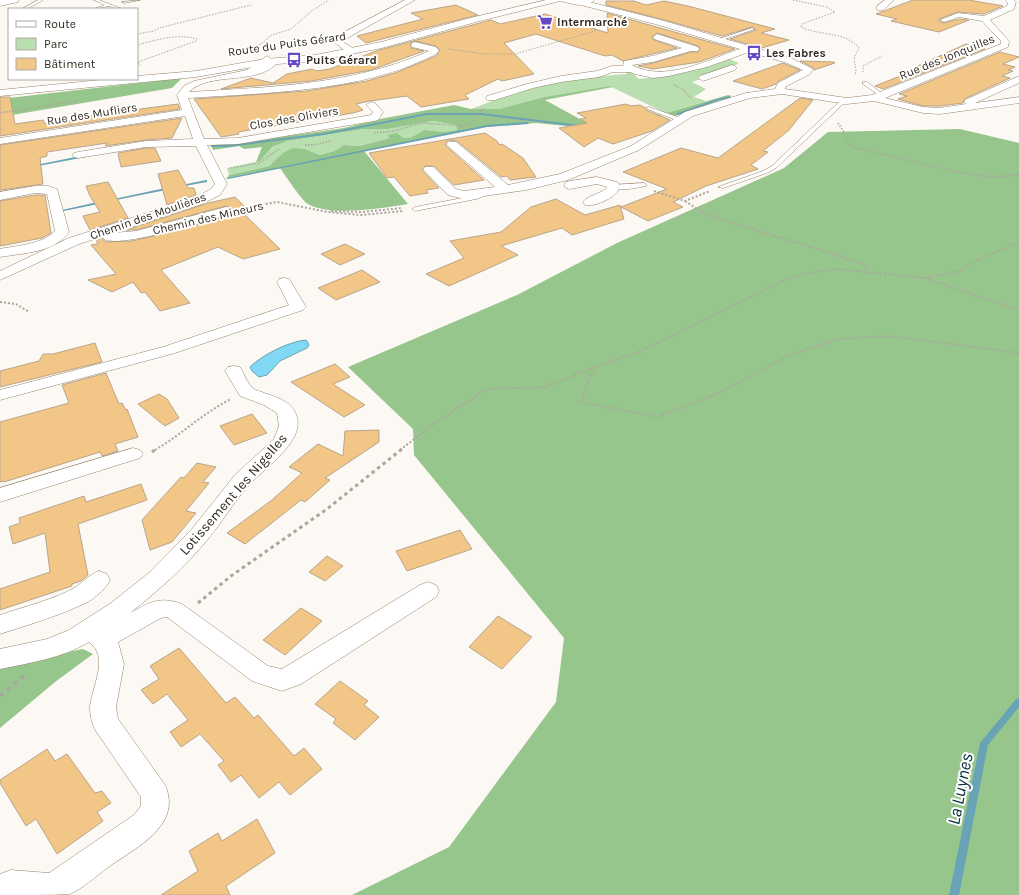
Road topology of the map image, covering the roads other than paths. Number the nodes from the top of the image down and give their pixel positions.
1 (14, 0) edge
2 (41, 0) edge
3 (96, 0) edge
4 (138, 0) edge
5 (411, 0) edge
6 (558, 0) edge
7 (890, 0) edge
8 (1009, 0) edge
9 (566, 1) edge
10 (124, 2) dead end
11 (588, 2) edge
12 (0, 3) edge
13 (532, 6) junction
14 (109, 7) edge
15 (26, 8) edge
16 (880, 8) dead end
17 (985, 19) junction
18 (944, 20) dead end
19 (753, 29) dead end
20 (657, 37) dead end
21 (718, 40) junction
22 (414, 45) dead end
23 (691, 48) junction
24 (749, 49) junction
25 (349, 50) junction
26 (767, 54) junction
27 (714, 55) dead end
28 (754, 59) dead end
29 (268, 61) junction
30 (740, 65) dead end
31 (630, 69) junction
32 (155, 77) junction
33 (703, 78) dead end
34 (138, 79) edge
35 (1019, 79) edge
36 (126, 80) edge
37 (865, 83) road end
38 (782, 91) junction
39 (0, 93) edge
40 (182, 95) junction
41 (878, 96) junction
42 (491, 98) dead end
43 (1019, 100) edge
44 (847, 101) junction
45 (371, 105) dead end
46 (649, 108) dead end
47 (955, 109) junction
48 (188, 112) junction
49 (681, 120) junction
50 (0, 141) edge
51 (200, 143) junction
52 (452, 144) dead end
53 (78, 155) dead end
54 (428, 169) dead end
55 (553, 181) junction
56 (642, 186) road end
57 (612, 187) junction
58 (721, 187) road end
59 (505, 189) junction
60 (484, 192) junction
61 (0, 196) edge
62 (589, 202) dead end
63 (411, 208) road end
64 (226, 211) road end
65 (74, 241) junction
66 (0, 253) edge
67 (18, 266) junction
68 (0, 269) edge
69 (0, 276) edge
70 (284, 282) dead end
71 (234, 371) dead end
72 (0, 395) edge
73 (133, 454) road end
74 (0, 495) edge
75 (99, 580) dead end
76 (428, 591) dead end
77 (0, 625) edge
78 (97, 634) junction
79 (0, 659) edge
80 (0, 891) edge
81 (51, 892) edge

1 - 12 main road
2 - 15 lane
3 - 14 lane
4 - 10 lane
5 - 25 street
6 - 13 main road, Route du Puits Gérard
7 - 16 street
8 - 17 street, Rue des Jonquilles
9 - 11 main road, Route du Puits Gérard
9 - 13 main road, Route du Puits Gérard
11 - 21 street
13 - 25 main road, Route du Puits Gérard
17 - 18 street
17 - 41 street, Rue des Jonquilles
19 - 21 lane
20 - 23 street
21 - 24 street
22 - 40 street
23 - 27 street
23 - 31 street
24 - 26 street
24 - 31 street
25 - 29 main road, Route du Puits Gérard
26 - 28 street
26 - 38 street
29 - 32 main road, Route du Puits Gérard
29 - 32 main road, Route du Puits Gérard
29 - 40 street
30 - 33 street
31 - 42 street
32 - 34 main road, Route du Puits Gérard
35 - 47 street
36 - 39 main road, Route du Puits Gérard
37 - 41 lane
38 - 44 street
38 - 49 street
40 - 48 street, Chemin des Moulières
41 - 44 street
41 - 47 street
43 - 47 street
44 - 58 lane
45 - 51 street, Clos des Oliviers
46 - 49 lane
48 - 50 street, Rue des Mufliers
48 - 51 street, Chemin des Moulières
49 - 55 street
51 - 53 street
51 - 65 street, Chemin des Moulières
52 - 59 street
54 - 60 street
55 - 57 street
55 - 59 street
56 - 57 lane
57 - 62 street
59 - 60 street
60 - 63 lane
61 - 66 street
64 - 65 street, Chemin des Mineurs
65 - 67 street, Chemin des Moulières
67 - 68 street
67 - 69 street, Chemin des Moulières
70 - 72 street
71 - 78 street, Lotissement les Nigelles
73 - 74 street
75 - 77 street
76 - 78 street
78 - 79 street
78 - 81 street
80 - 81 street

